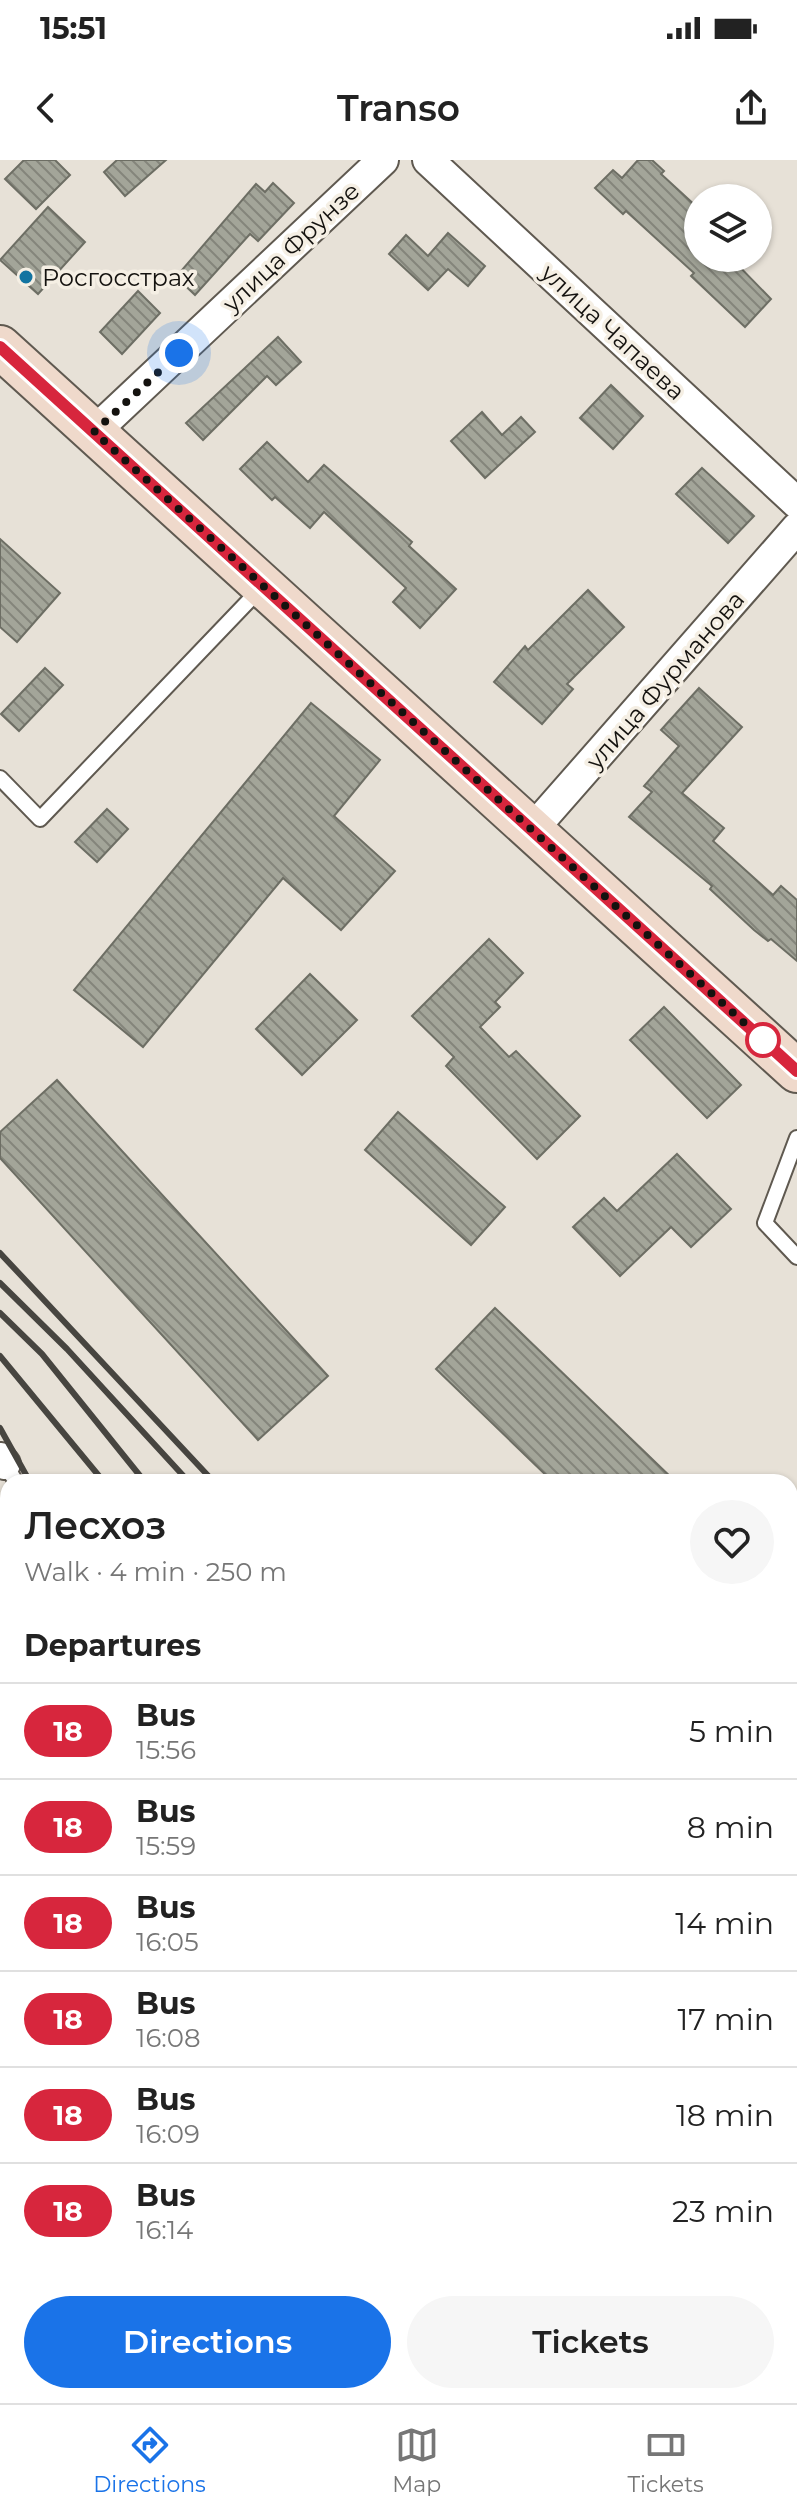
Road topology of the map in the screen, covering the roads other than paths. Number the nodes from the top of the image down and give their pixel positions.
1 (383, 160) edge
2 (428, 160) edge
3 (0, 347) edge
4 (94, 432) junction
5 (797, 503) edge
6 (797, 528) edge
7 (264, 585) junction
8 (0, 778) edge
9 (532, 830) junction
10 (797, 1071) edge
11 (797, 1138) edge
12 (797, 1257) edge

1 - 4 street, улица Фрунзе
2 - 5 street, улица Чапаева
3 - 4 main road
4 - 7 main road
6 - 9 street, улица Фурманова
7 - 8 lane
7 - 9 main road
9 - 10 main road
11 - 12 lane

